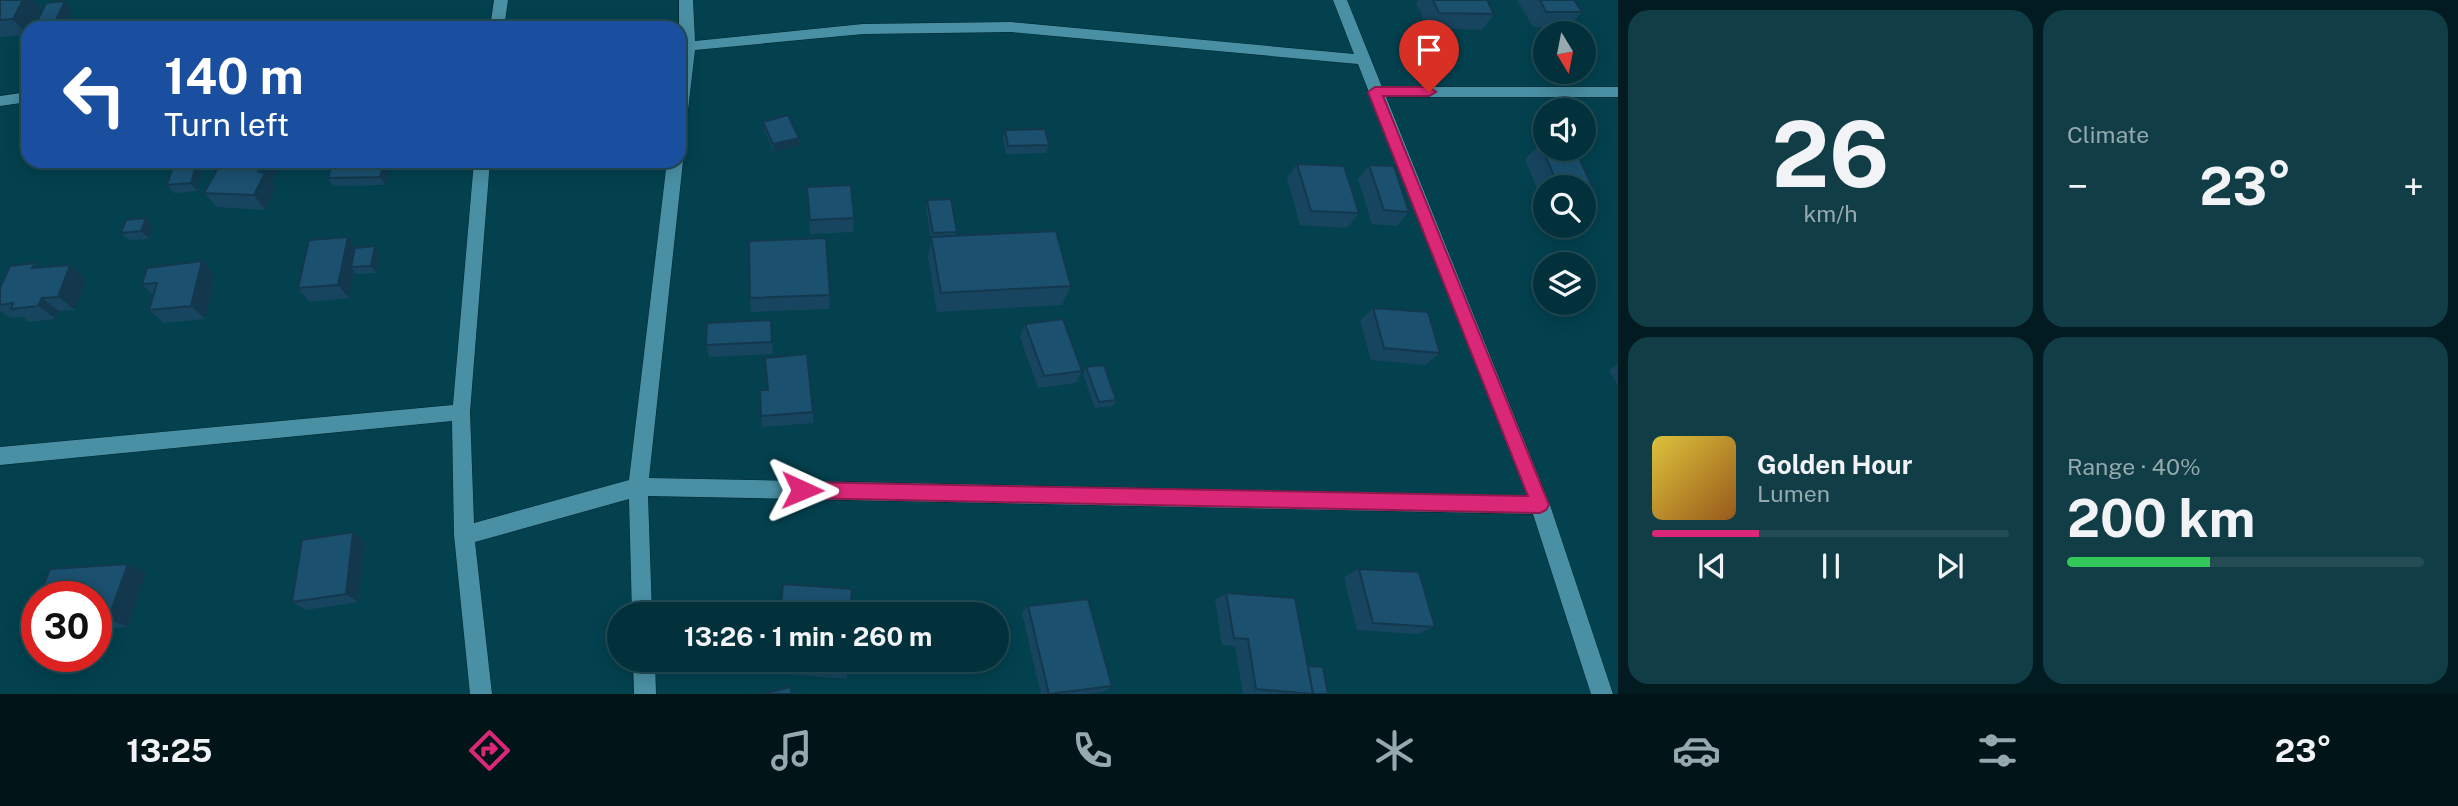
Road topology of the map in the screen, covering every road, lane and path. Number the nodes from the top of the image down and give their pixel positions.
1 (501, 0) edge
2 (687, 0) edge
3 (1340, 0) edge
4 (498, 21) edge
5 (686, 21) edge
6 (686, 46) edge
7 (1364, 60) junction
8 (1375, 92) junction
9 (1618, 92) edge
10 (21, 98) edge
11 (0, 101) edge
12 (481, 168) edge
13 (674, 168) edge
14 (461, 412) junction
15 (0, 456) edge
16 (638, 487) junction
17 (1540, 505) junction
18 (464, 535) junction
19 (642, 602) edge
20 (644, 672) edge
21 (481, 694) edge
22 (645, 694) edge
23 (1602, 694) edge

1 - 4 street
2 - 5 street
3 - 7 street
6 - 7 street
7 - 8 street
8 - 9 street
8 - 17 street
10 - 11 street
12 - 14 street
13 - 16 street
14 - 15 street
14 - 18 street
16 - 17 street
16 - 18 street
16 - 19 street
17 - 23 street
18 - 21 street
20 - 22 street

